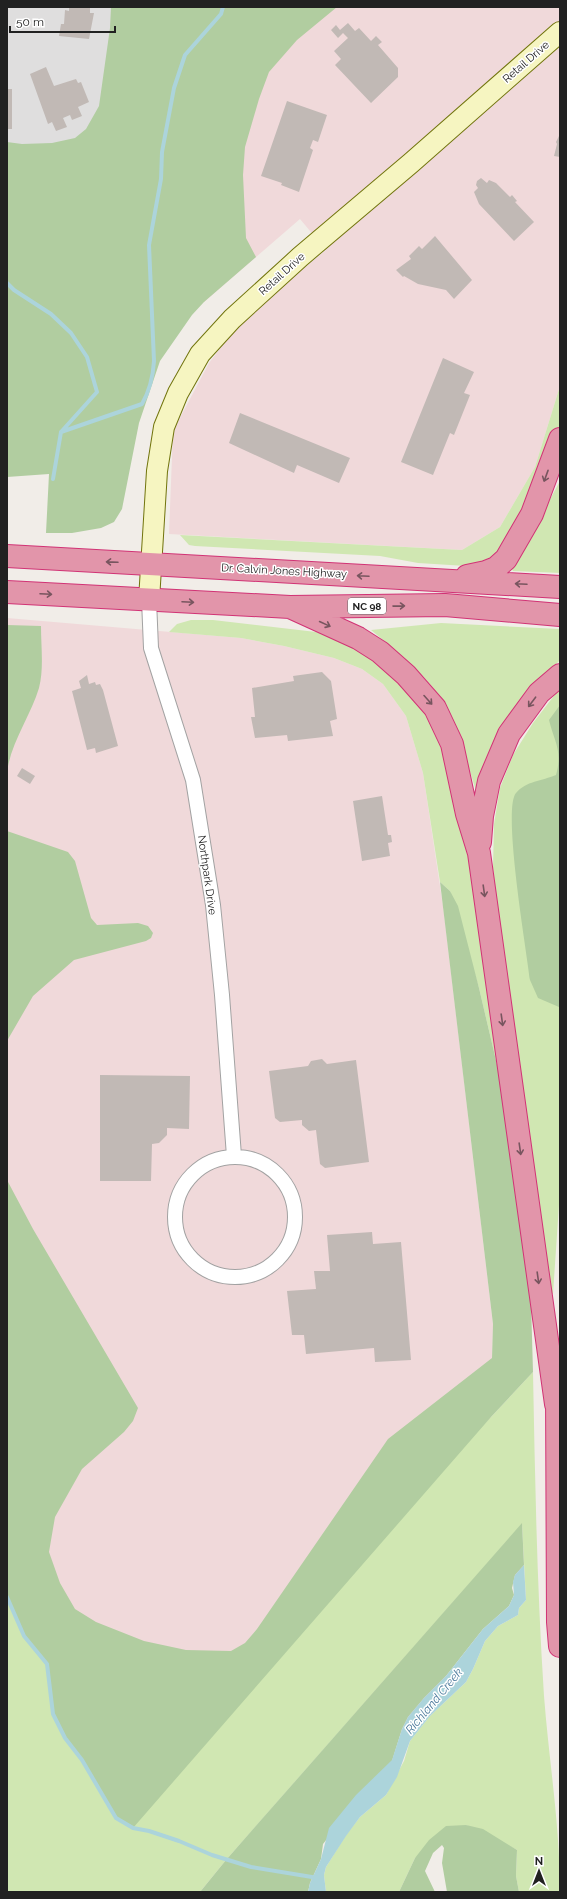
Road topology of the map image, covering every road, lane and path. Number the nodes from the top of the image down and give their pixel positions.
1 (560, 32) edge
2 (560, 439) edge
3 (7, 556) edge
4 (151, 563) junction
5 (430, 579) junction
6 (560, 587) edge
7 (7, 592) edge
8 (149, 600) junction
9 (290, 607) junction
10 (560, 615) edge
11 (560, 675) edge
12 (479, 853) junction
13 (234, 1156) junction
14 (560, 1341) edge
15 (556, 1404) junction
16 (560, 1646) edge

1 - 4 street, Retail Drive
2 -> 5 highway
4 -> 3 highway, Dr. Calvin Jones Highway
5 -> 4 highway, Dr. Calvin Jones Highway
4 - 8 street, Retail Drive
6 -> 5 highway, Dr. Calvin Jones Highway
7 -> 8 highway, NC 98
8 -> 9 highway, NC 98
8 - 13 street, Northpark Drive
9 -> 10 highway, NC 98
9 -> 12 highway
11 -> 12 highway
12 -> 15 highway
13 - 13 street
14 - 15 highway
15 - 16 highway

